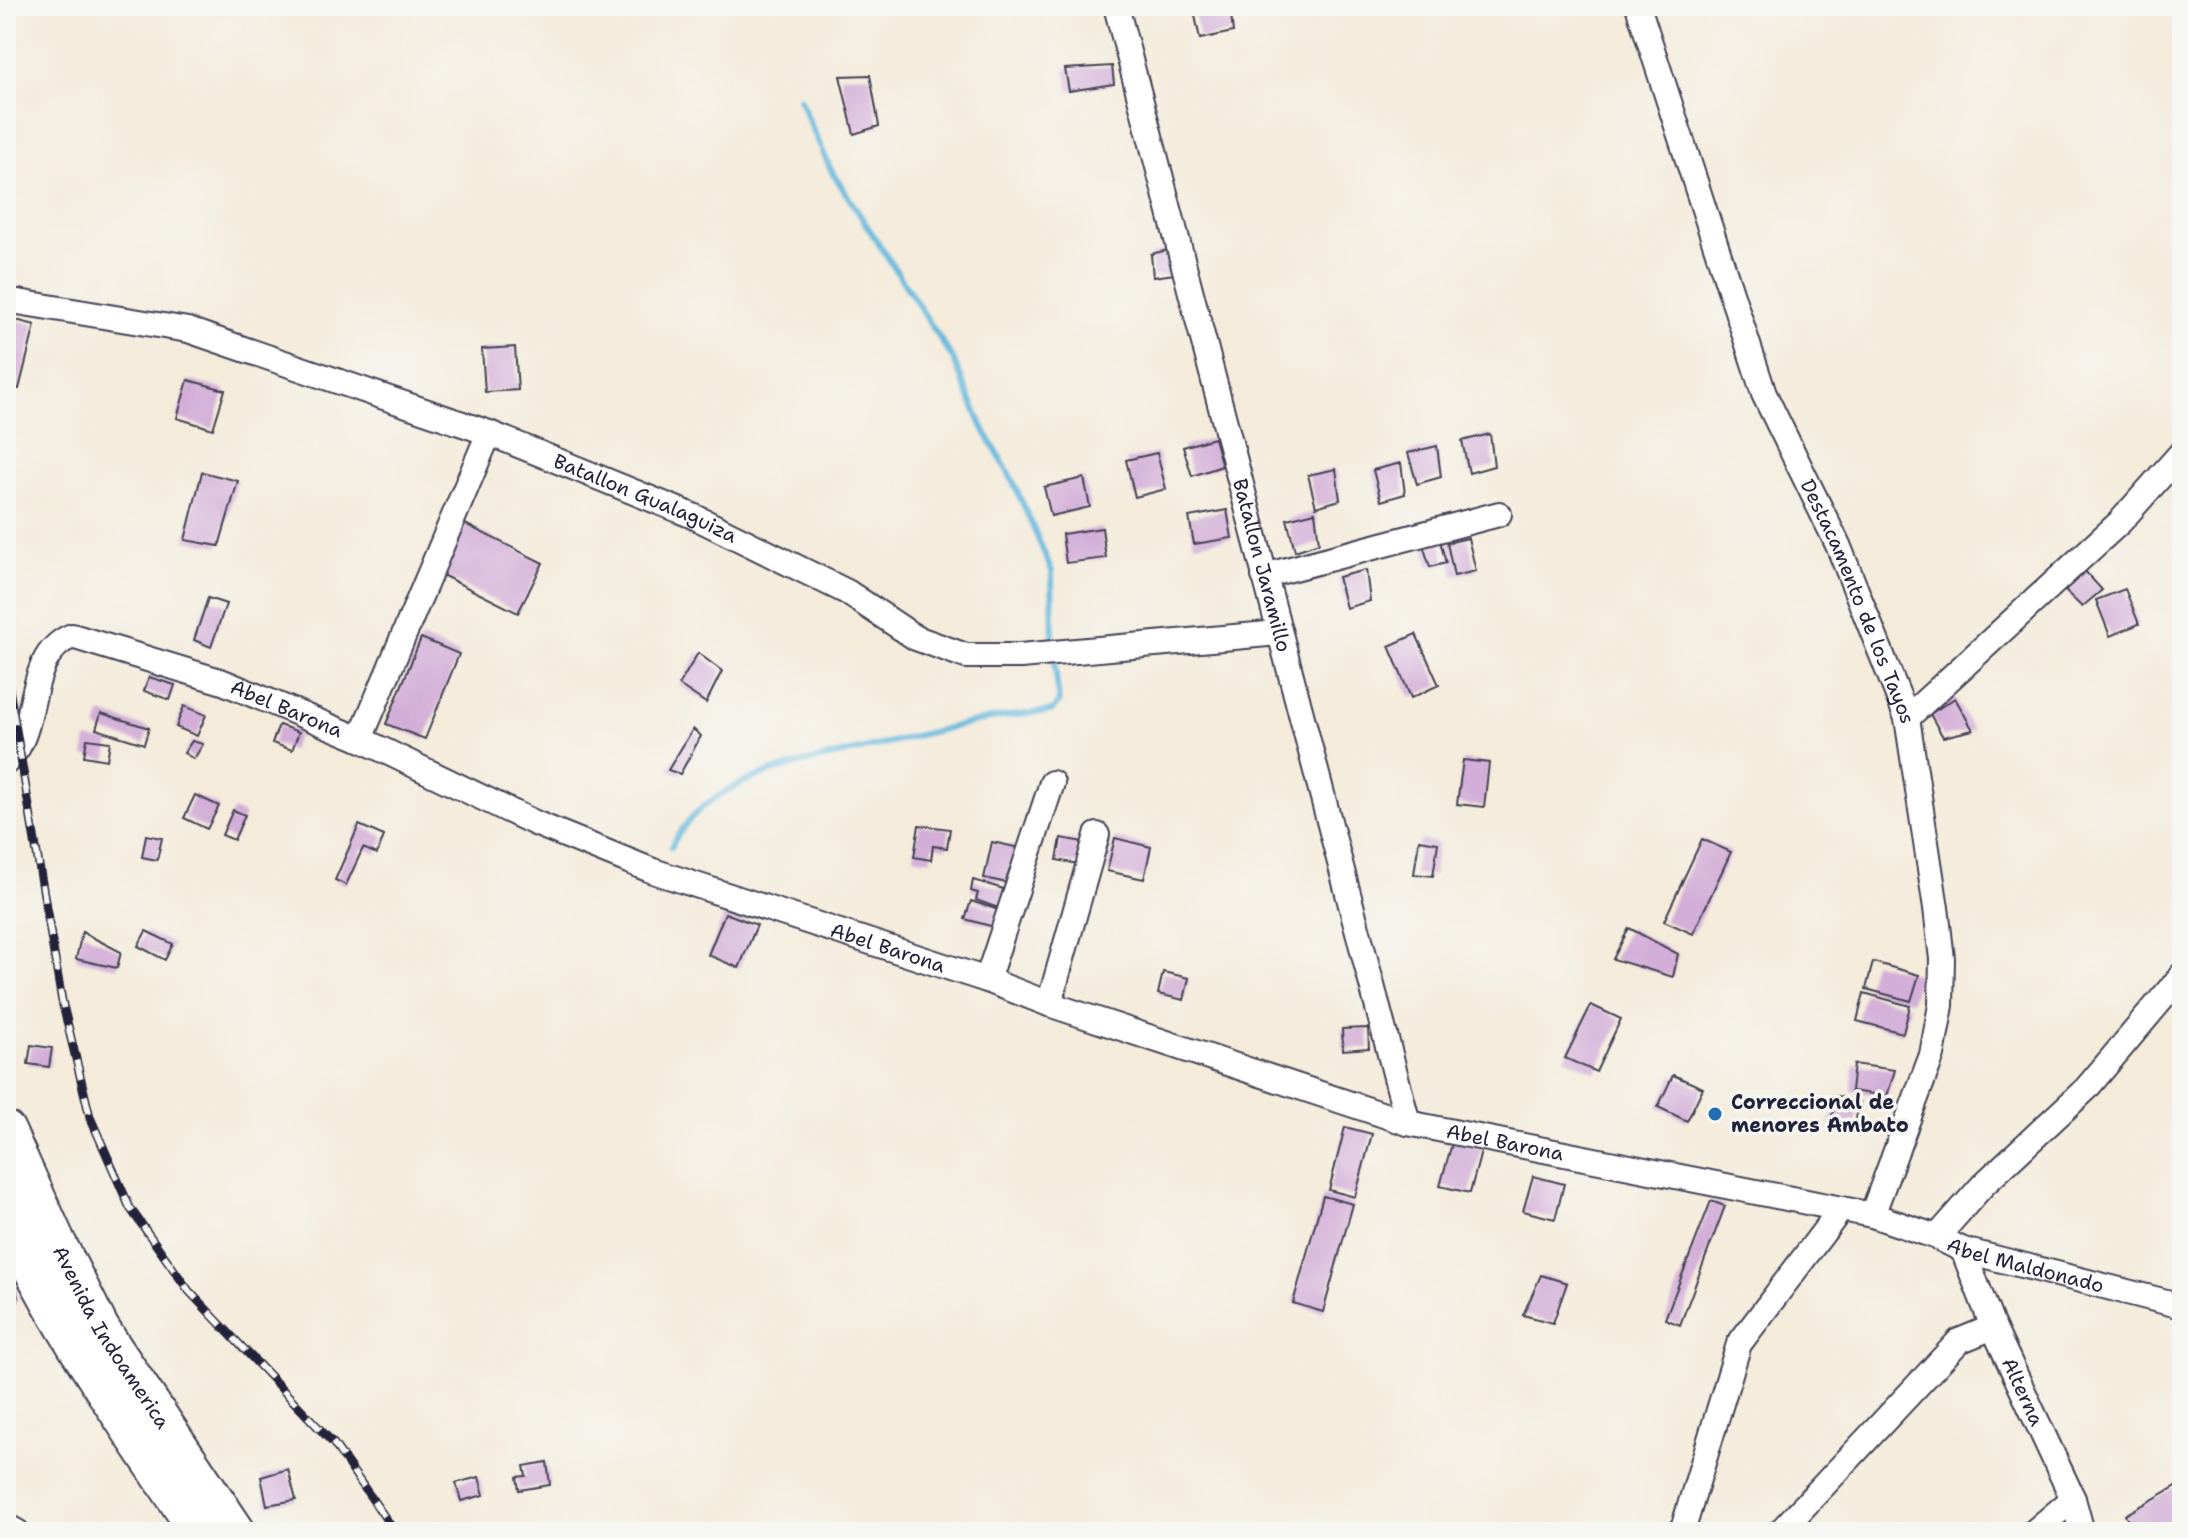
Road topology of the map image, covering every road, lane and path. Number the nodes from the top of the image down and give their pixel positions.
1 (1116, 6) edge
2 (1638, 6) edge
3 (6, 300) edge
4 (489, 433) junction
5 (2182, 452) edge
6 (1499, 514) dead end
7 (1264, 576) junction
8 (1279, 633) junction
9 (1907, 718) junction
10 (360, 739) junction
11 (6, 762) edge
12 (1052, 783) dead end
13 (1097, 835) dead end
14 (2182, 975) edge
15 (987, 980) junction
16 (1049, 1004) junction
17 (1408, 1123) junction
18 (6, 1131) edge
19 (1841, 1209) junction
20 (6, 1214) edge
21 (1872, 1215) junction
22 (1937, 1237) junction
23 (1963, 1250) junction
24 (2182, 1306) edge
25 (1993, 1327) junction
26 (2073, 1499) junction
27 (6, 1526) edge
28 (17, 1532) edge
29 (199, 1532) edge
30 (236, 1532) edge
31 (1682, 1532) edge
32 (1780, 1532) edge
33 (2034, 1532) edge
34 (2082, 1532) edge

1 - 7 street, Batallon Jaramillo
2 - 9 street, Destacamento de los Tayos
3 - 4 street, Batallon Gualaguiza
4 - 8 street, Batallon Gualaguiza
4 - 10 street
5 - 9 street
6 - 7 street
7 - 8 street, Batallon Jaramillo
8 - 17 street, Batallon Jaramillo
9 - 21 street, Destacamento de los Tayos
10 - 11 street, Abel Barona
10 - 15 street, Abel Barona
12 - 15 street
13 - 16 street
14 - 22 street
15 - 16 street, Abel Barona
16 - 17 street, Abel Barona
17 - 19 street, Abel Barona
18 - 30 main road, Avenida Indoamerica
19 - 21 street, Abel Barona
19 - 31 street
20 - 29 main road, Avenida Indoamerica
21 - 22 street, Abel Maldonado
22 - 23 street, Abel Maldonado
23 - 24 street, Abel Maldonado
23 - 25 street, Alterna
25 - 26 street, Alterna
25 - 32 street
26 - 33 street
26 - 34 street, Alterna
27 - 28 street

